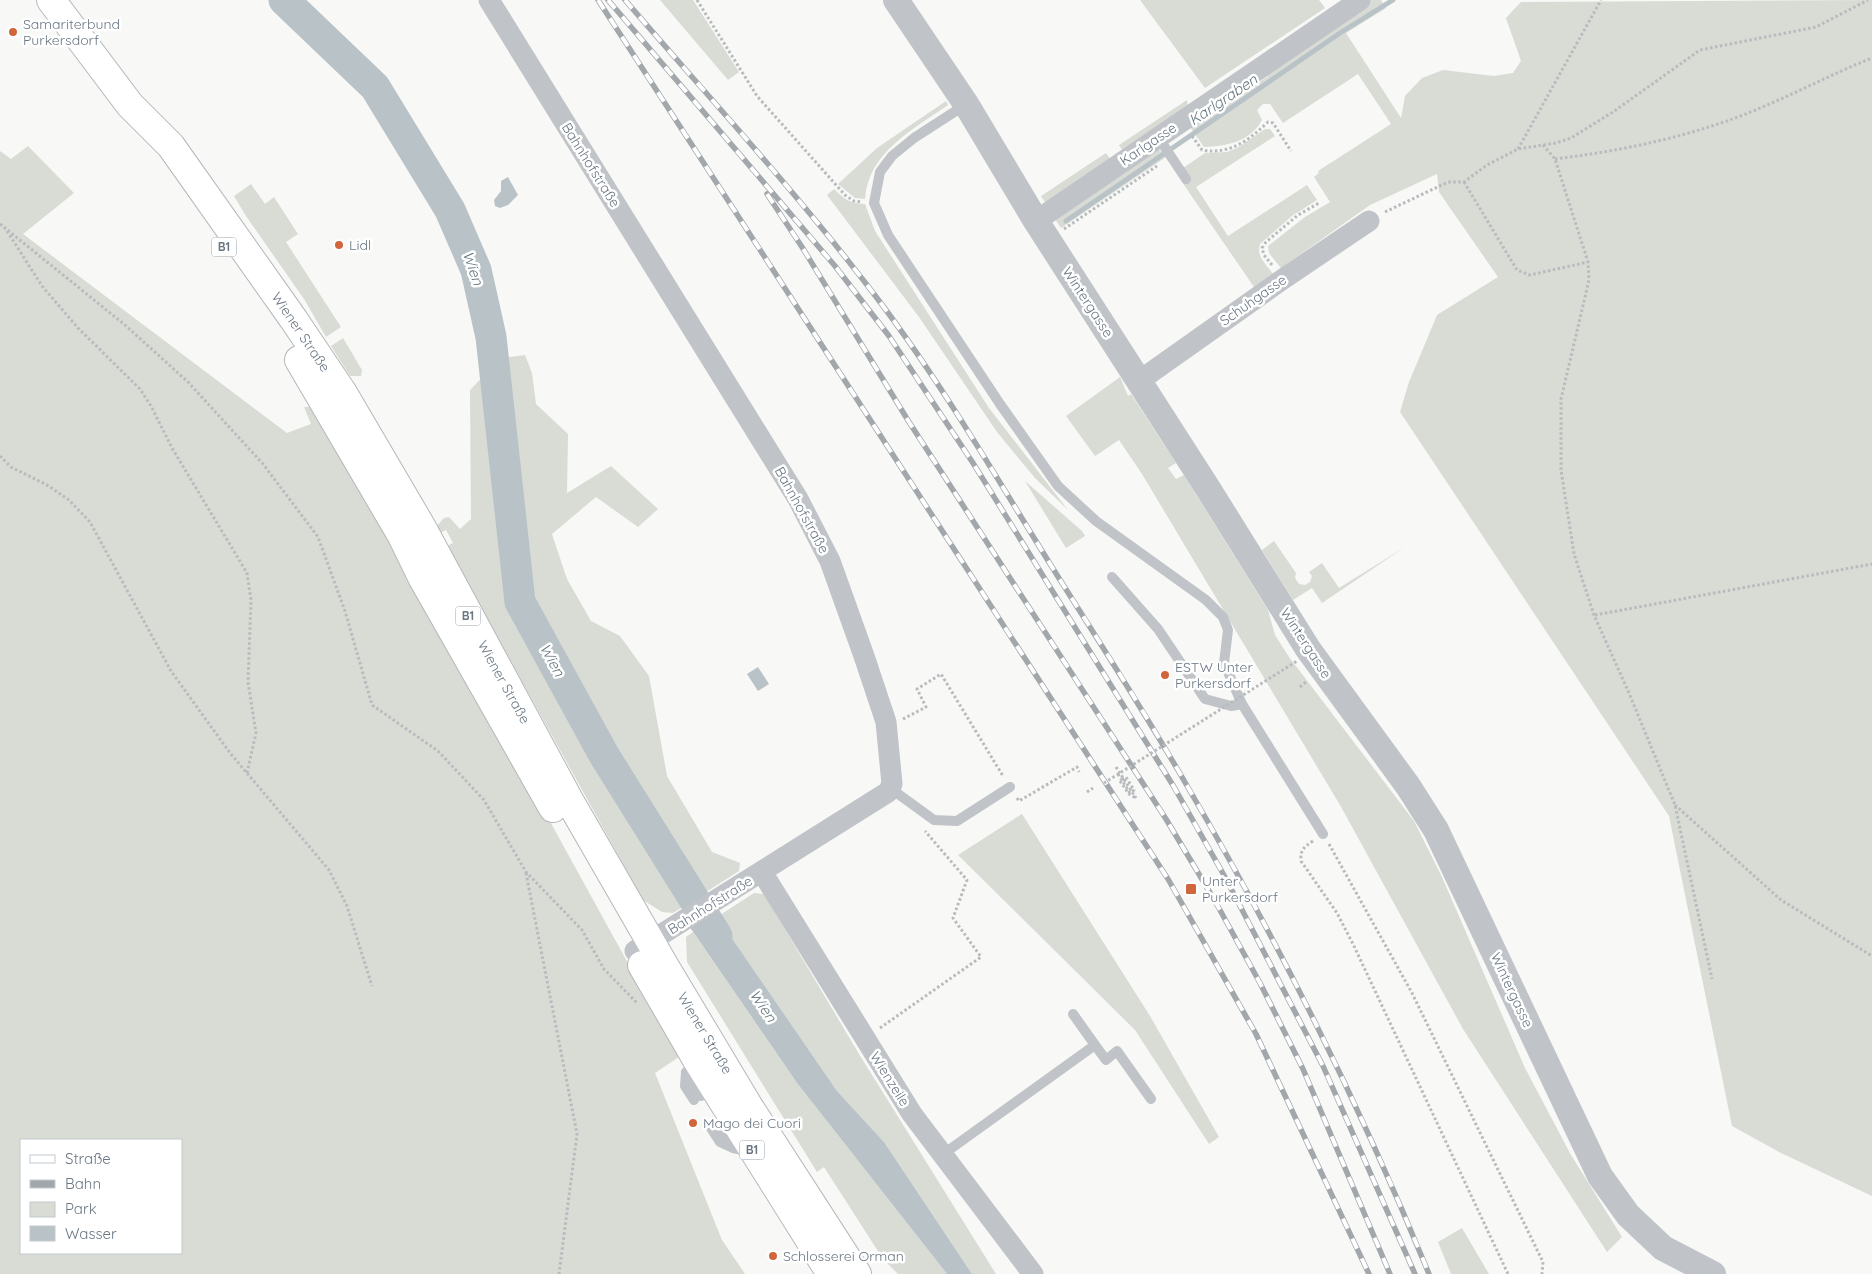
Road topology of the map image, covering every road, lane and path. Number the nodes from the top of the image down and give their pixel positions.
1 (51, 0) edge
2 (489, 0) edge
3 (697, 0) edge
4 (896, 0) edge
5 (1360, 0) edge
6 (1601, 0) edge
7 (1868, 0) edge
8 (1872, 58) edge
9 (966, 104) junction
10 (1193, 138) dead end
11 (1543, 145) junction
12 (1164, 147) junction
13 (1518, 149) junction
14 (1291, 152) dead end
15 (1556, 158) junction
16 (1157, 166) dead end
17 (1186, 179) dead end
18 (1464, 182) junction
19 (874, 203) junction
20 (1319, 203) dead end
21 (1036, 221) junction
22 (1369, 221) joint
23 (0, 224) edge
24 (1067, 227) dead end
25 (5, 228) junction
26 (1588, 262) junction
27 (1277, 271) dead end
28 (1139, 381) junction
29 (0, 456) edge
30 (1872, 564) edge
31 (1112, 577) dead end
32 (1594, 616) junction
33 (1297, 661) dead end
34 (1242, 704) junction
35 (886, 722) junction
36 (1079, 772) dead end
37 (247, 773) junction
38 (1120, 773) junction
39 (1104, 783) dead end
40 (1010, 787) junction
41 (890, 788) junction
42 (1093, 788) dead end
43 (1087, 792) dead end
44 (1675, 805) junction
45 (922, 828) dead end
46 (1323, 834) junction
47 (526, 872) junction
48 (762, 872) junction
49 (643, 946) junction
50 (1872, 956) edge
51 (1712, 979) dead end
52 (372, 986) dead end
53 (640, 1006) dead end
54 (1073, 1014) dead end
55 (865, 1038) junction
56 (1095, 1045) junction
57 (698, 1059) junction
58 (697, 1098) dead end
59 (1151, 1099) dead end
60 (714, 1126) dead end
61 (754, 1150) junction
62 (942, 1155) junction
63 (559, 1274) edge
64 (831, 1274) edge
65 (857, 1274) edge
66 (1033, 1274) edge
67 (1508, 1274) edge
68 (1542, 1274) edge
69 (1713, 1274) edge

1 - 49 main road, Wiener Straße / B1
2 - 35 street, Bahnhofstraße
3 - 19 path
4 - 9 street, Wintergasse
5 - 12 street, Karlgasse
6 - 13 path
7 - 11 path
8 - 15 path
9 - 19 lane
9 - 21 street, Wintergasse
10 - 14 path
11 - 13 path
11 - 15 path
12 - 17 lane
12 - 21 street, Karlgasse
13 - 18 path
15 - 26 path
16 - 24 path
18 - 22 path
18 - 26 path
19 - 34 lane
20 - 27 path
21 - 28 street, Wintergasse
22 - 28 street, Schuhgasse
23 - 25 path
25 - 37 path
25 - 47 path
26 - 32 path
28 - 69 street, Wintergasse
29 - 37 path
30 - 32 path
31 - 34 lane
32 - 44 path
33 - 38 path, bridge
34 - 46 lane
35 - 40 path
35 - 41 street, Bahnhofstraße
36 - 40 path
37 - 52 path
38 - 38 path
38 - 39 path, bridge
40 - 41 lane
41 - 48 street, Bahnhofstraße
42 - 43 path
44 - 50 path
44 - 51 path
45 - 55 path
46 - 67 path
46 - 68 path
47 - 53 path
47 - 63 path
48 - 49 street, Bahnhofstraße
48 - 55 street, Wienzeile
49 - 57 main road, Wiener Straße / B1
54 - 56 lane
55 - 62 street, Wienzeile
56 - 59 lane
56 - 62 lane
57 - 58 lane
57 - 61 main road, Wiener Straße / B1
60 - 61 lane
61 - 64 main road, Wiener Straße / B1
61 - 65 main road, Wiener Straße / B1
62 - 66 street, Wienzeile

